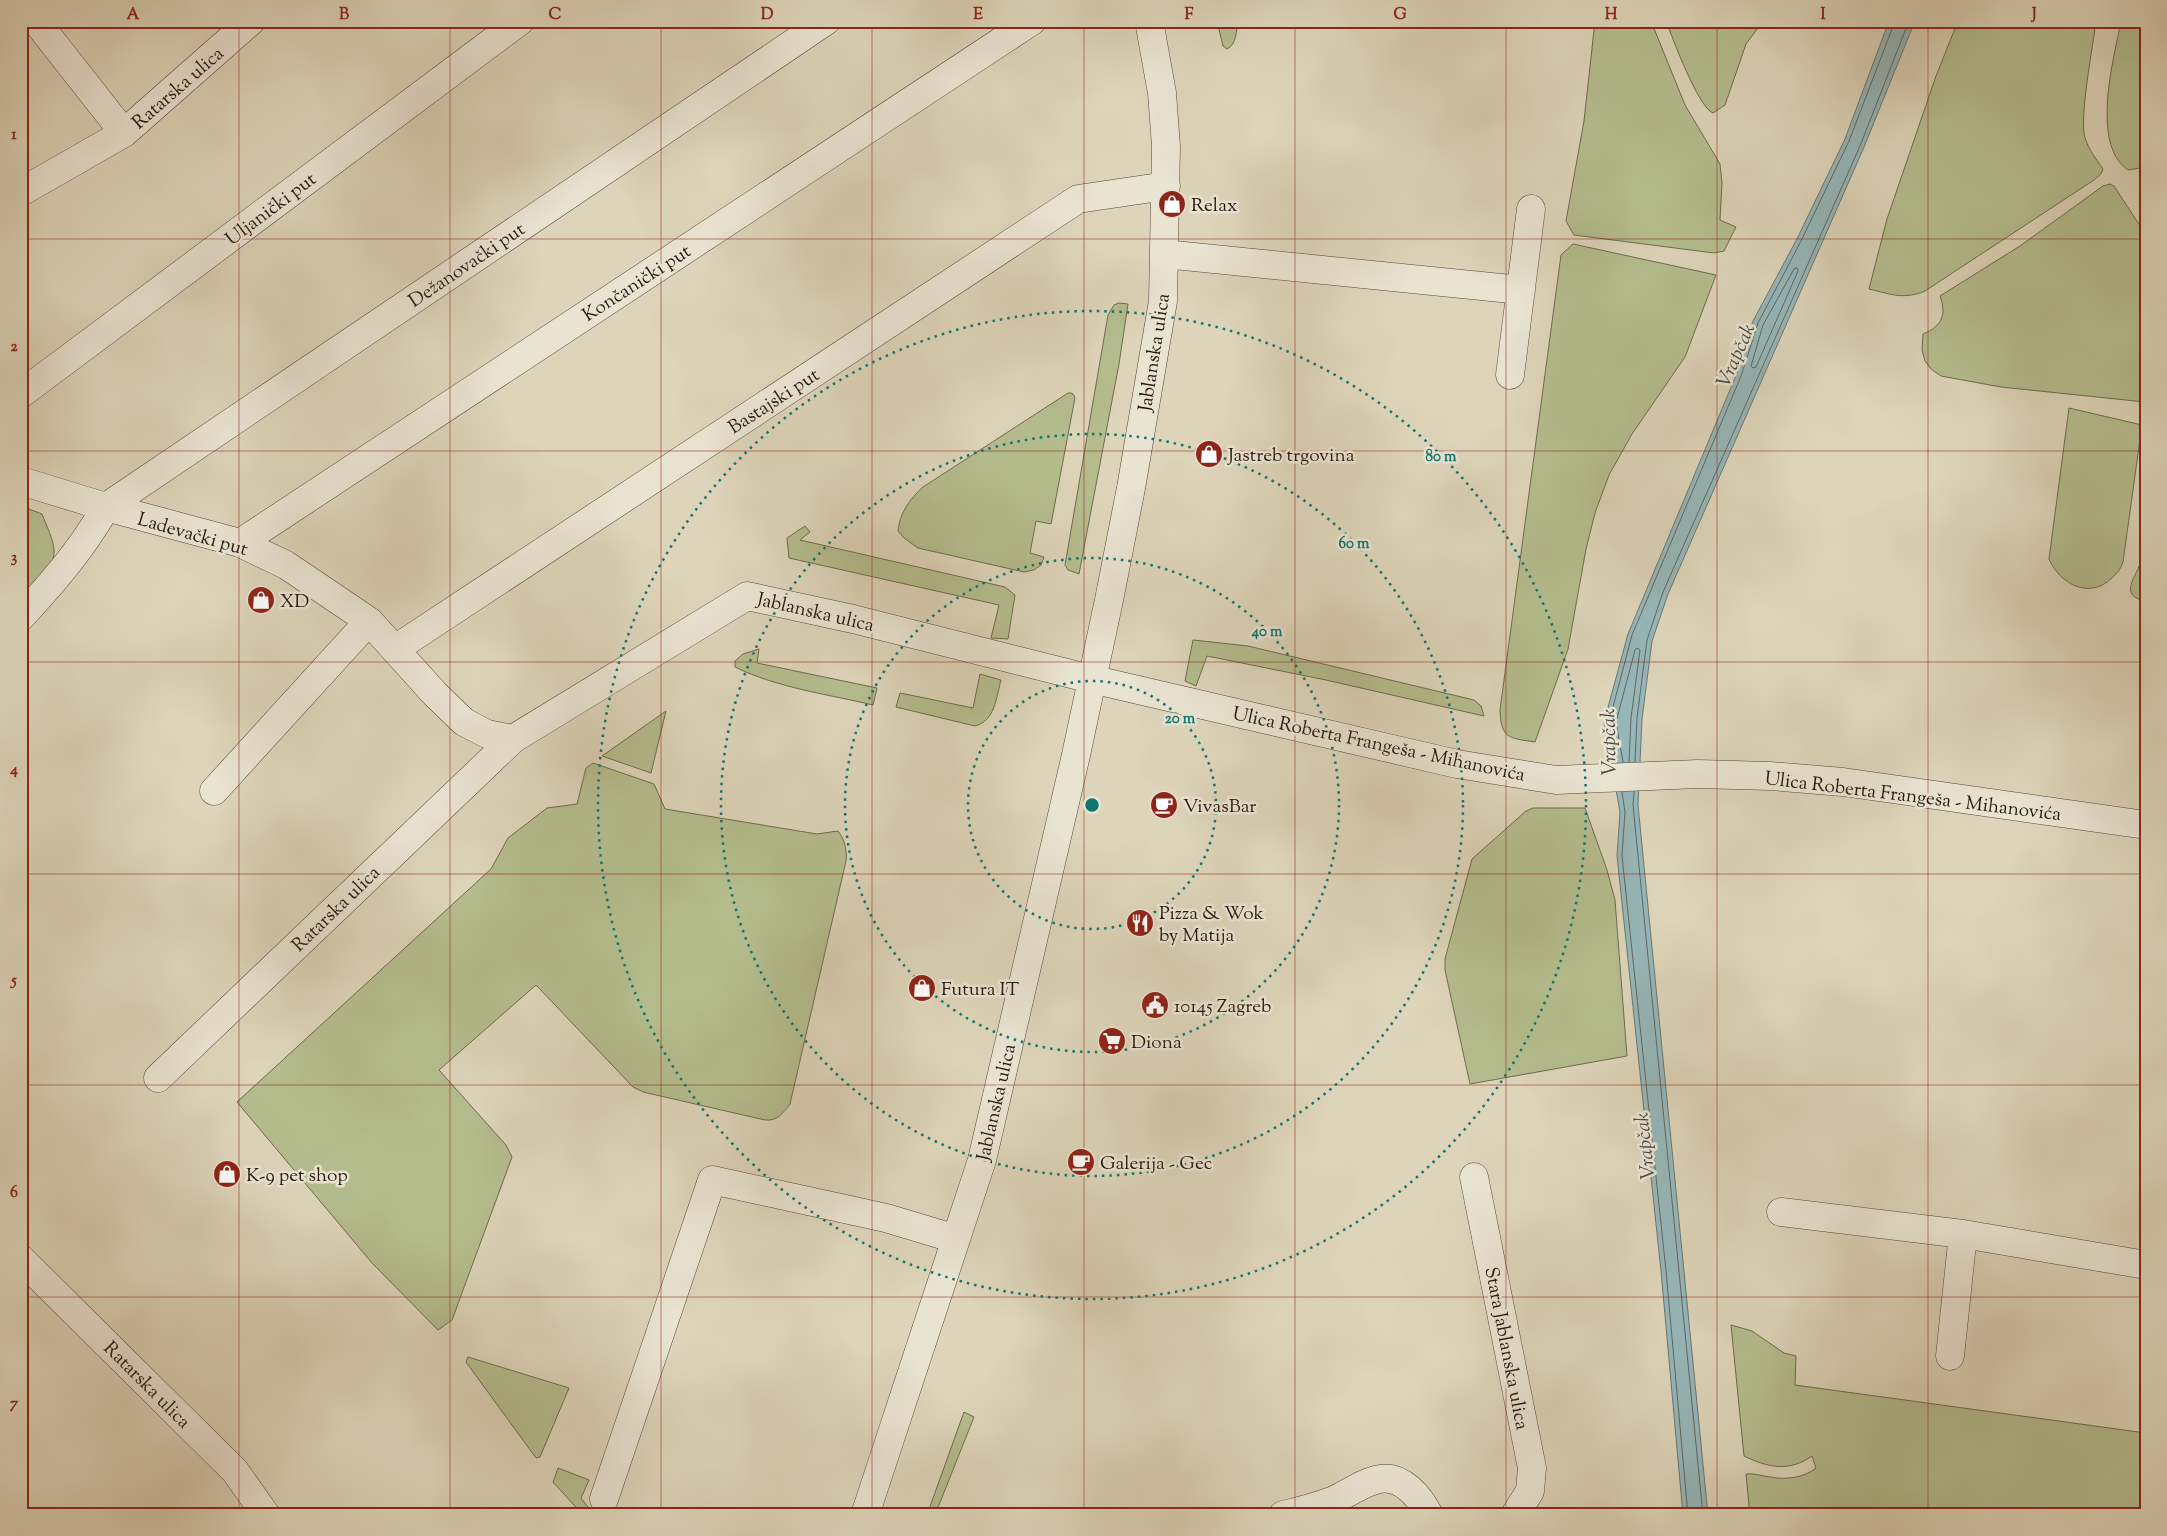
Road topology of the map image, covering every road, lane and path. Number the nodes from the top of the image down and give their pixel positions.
1 (36, 21) edge
2 (251, 21) edge
3 (520, 21) edge
4 (826, 21) edge
5 (1032, 21) edge
6 (1149, 21) edge
7 (124, 134) junction
8 (1166, 186) junction
9 (21, 192) edge
10 (1531, 209) dead end
11 (1164, 254) junction
12 (1521, 290) junction
13 (1510, 375) dead end
14 (21, 394) edge
15 (21, 481) edge
16 (106, 508) junction
17 (240, 544) junction
18 (21, 617) edge
19 (370, 621) junction
20 (395, 650) junction
21 (1092, 679) junction
22 (513, 739) junction
23 (214, 791) dead end
24 (2146, 825) edge
25 (158, 1078) dead end
26 (1474, 1177) dead end
27 (1781, 1212) dead end
28 (1963, 1234) junction
29 (956, 1239) junction
30 (21, 1259) edge
31 (2146, 1265) edge
32 (1950, 1356) dead end
33 (604, 1499) dead end
34 (266, 1515) edge
35 (866, 1515) edge
36 (1283, 1515) edge
37 (1429, 1515) edge
38 (1515, 1515) edge

1 - 7 street, Ratarska ulica
2 - 7 street, Ratarska ulica
3 - 14 street, Uljanički put
4 - 16 street, Dežanovački put
5 - 17 street, Končanički put
6 - 8 street, Jablanska ulica
7 - 9 street, Ratarska ulica
8 - 11 street, Jablanska ulica
8 - 20 street, Bastajski put
10 - 12 street
11 - 12 street
11 - 21 street, Jablanska ulica
12 - 13 street
15 - 16 street, Ladevački put
16 - 17 street, Ladevački put
16 - 18 street
17 - 19 street, Ladevački put
19 - 20 street, Ladevački put
19 - 23 street
20 - 22 street, Ladevački put
21 - 22 street, Jablanska ulica
21 - 24 street, Ulica Roberta Frangeša - Mihanovića
21 - 29 street, Jablanska ulica
22 - 25 street, Ratarska ulica
26 - 38 street, Stara Jablanska ulica
27 - 28 street
28 - 31 street
28 - 32 street
29 - 33 street
29 - 35 street, Jablanska ulica
30 - 34 street, Ratarska ulica
36 - 37 street

